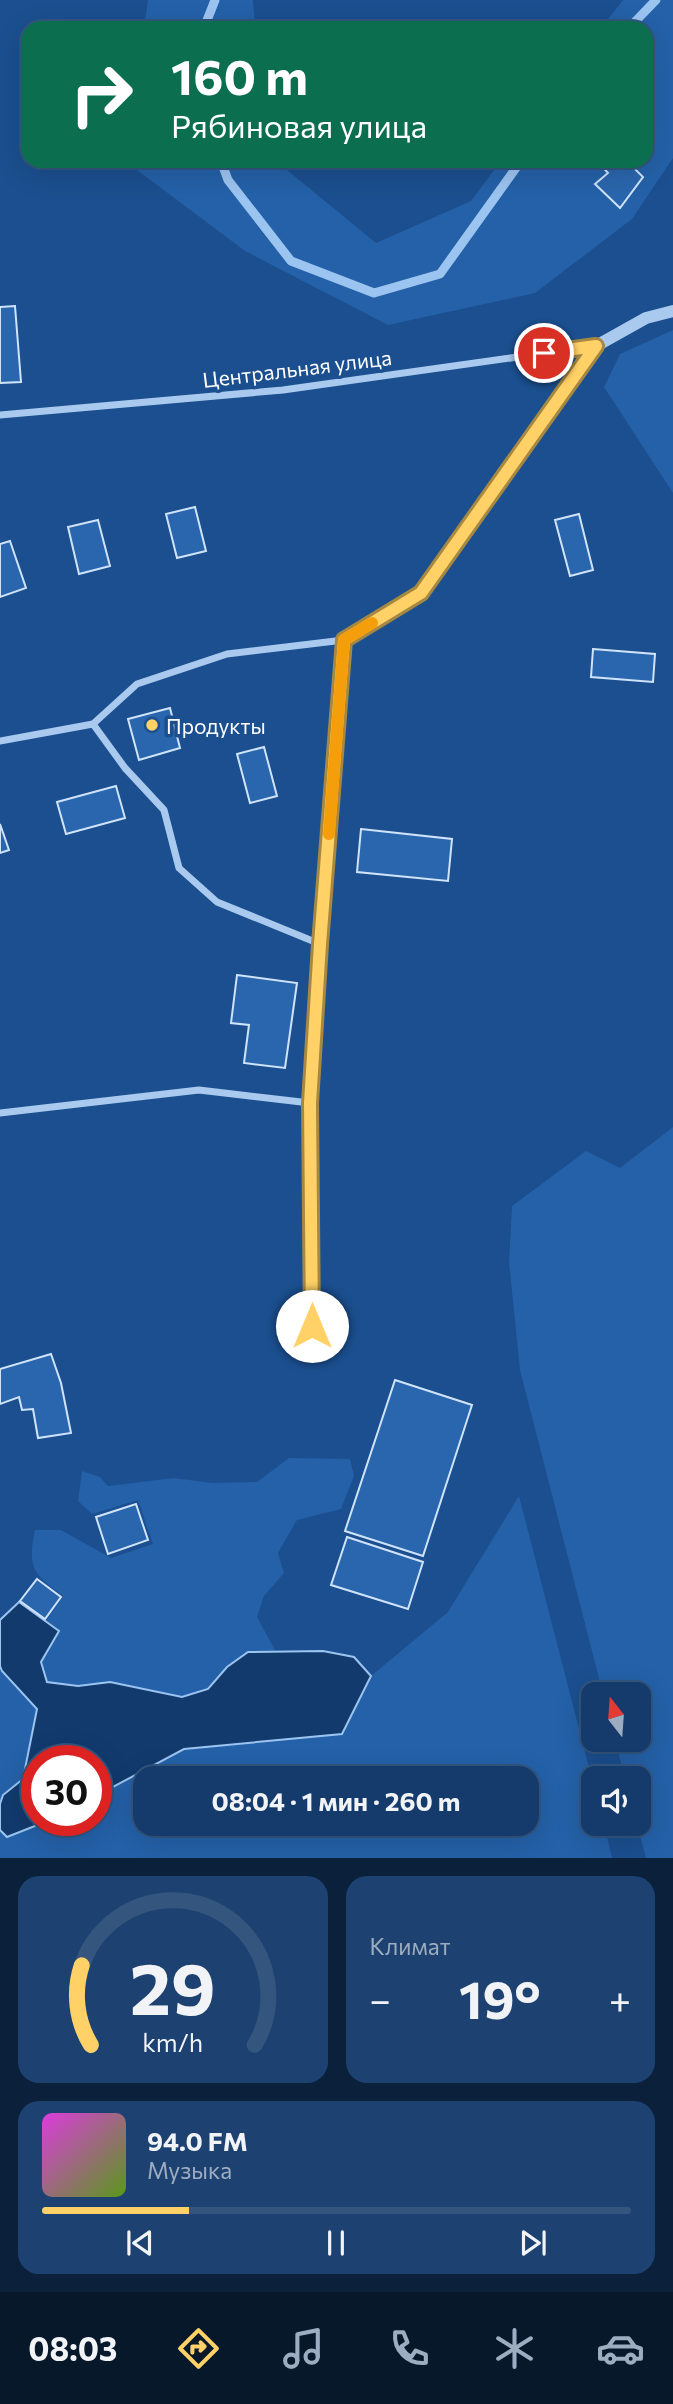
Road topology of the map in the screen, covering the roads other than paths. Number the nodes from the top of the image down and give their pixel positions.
1 (673, 311) edge
2 (596, 346) junction
3 (0, 415) edge
4 (344, 640) junction
5 (93, 724) junction
6 (0, 741) edge
7 (320, 944) junction
8 (310, 1103) junction
9 (0, 1112) edge
10 (312, 1326) dead end

1 - 2 street
2 - 3 street, Центральная улица
2 - 4 street
4 - 5 street
4 - 7 street
5 - 6 street
5 - 7 street
7 - 8 street
8 - 9 street
8 - 10 street

